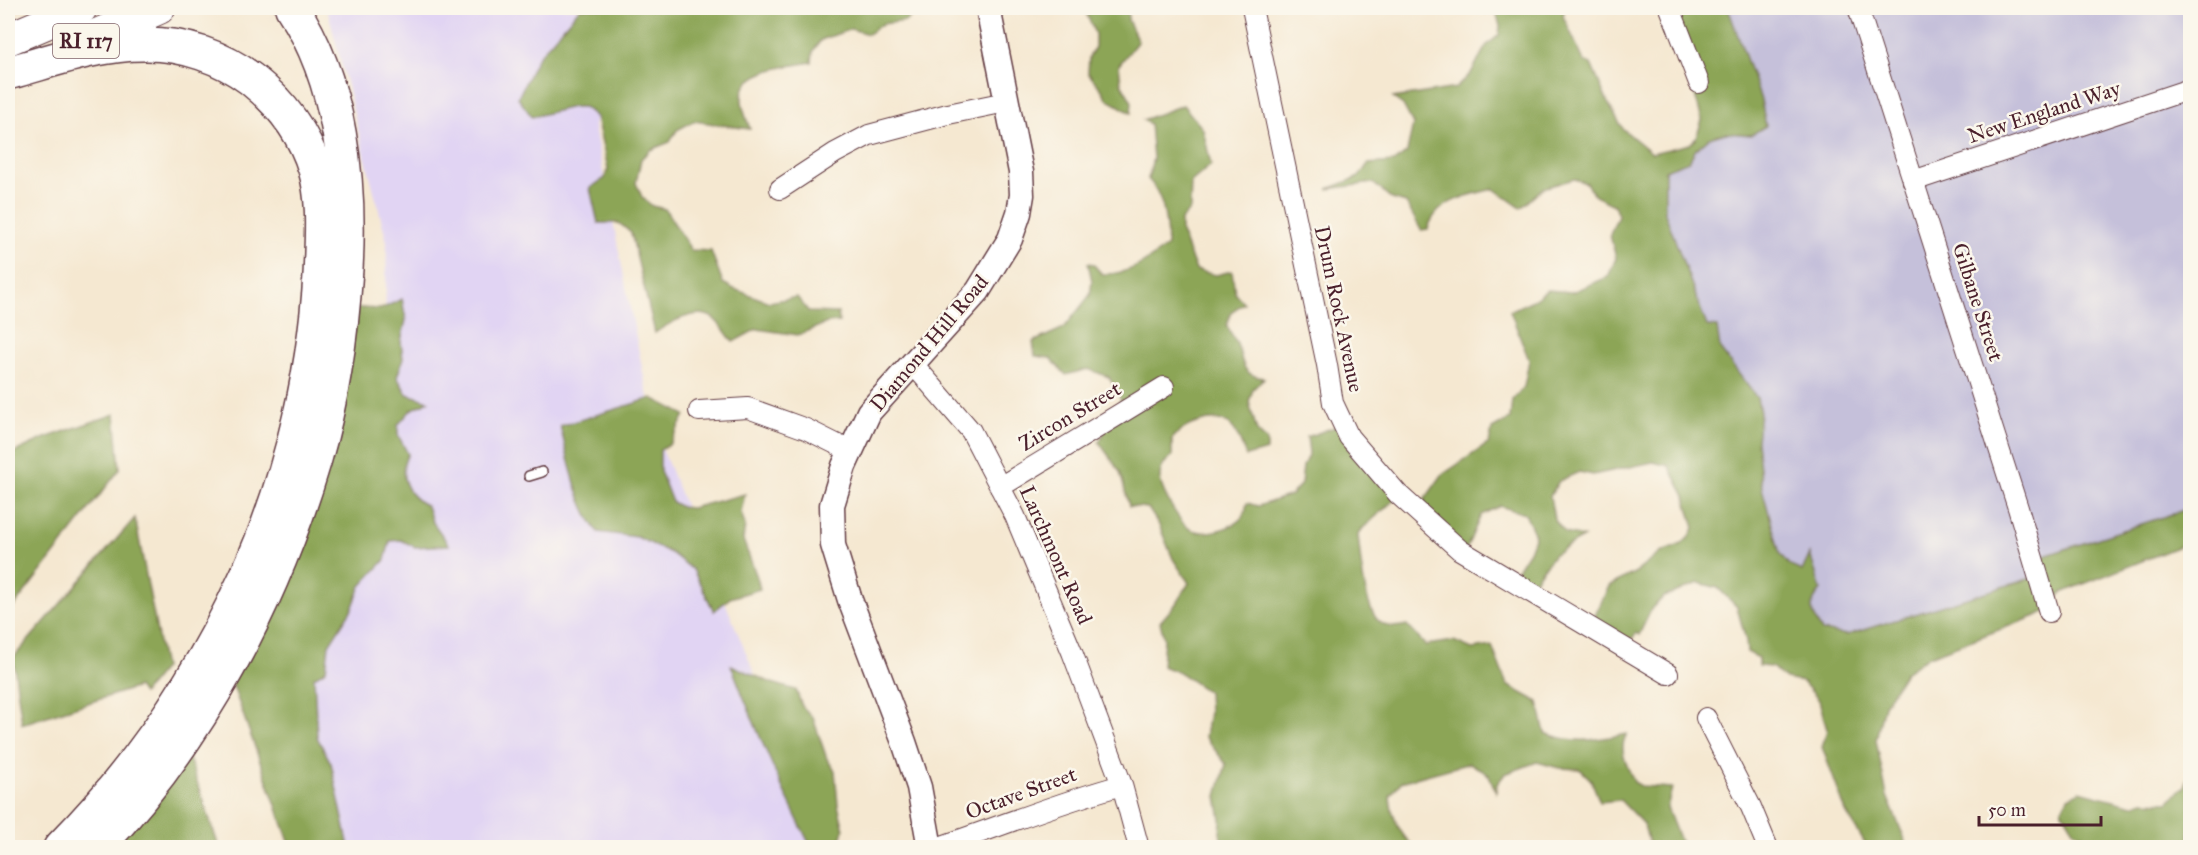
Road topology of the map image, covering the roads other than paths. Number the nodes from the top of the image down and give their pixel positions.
1 (81, 8) edge
2 (159, 8) edge
3 (292, 8) edge
4 (988, 8) edge
5 (1252, 8) edge
6 (1670, 8) edge
7 (1858, 8) edge
8 (8, 39) edge
9 (9, 73) edge
10 (1699, 83) dead end
11 (2190, 88) edge
12 (1006, 102) junction
13 (1913, 181) junction
14 (780, 189) dead end
15 (913, 364) junction
16 (1164, 387) dead end
17 (699, 411) dead end
18 (850, 451) junction
19 (542, 472) dead end
20 (529, 476) dead end
21 (1000, 487) junction
22 (2049, 612) dead end
23 (1668, 674) dead end
24 (1706, 718) dead end
25 (1122, 785) junction
26 (60, 848) edge
27 (96, 848) edge
28 (930, 848) edge
29 (936, 848) edge
30 (1139, 848) edge
31 (1768, 848) edge

1 - 8 main road, RI 117
2 - 9 main road, RI 117
3 - 27 highway
4 - 12 street, Diamond Hill Road
5 - 23 street, Drum Rock Avenue
6 - 10 street
7 - 13 street, Gilbane Street
9 - 26 highway
11 - 13 street, New England Way
12 - 14 street
12 - 15 street, Diamond Hill Road
13 - 22 street, Gilbane Street
15 - 18 street, Diamond Hill Road
15 - 21 street, Larchmont Road
16 - 21 street, Zircon Street
17 - 18 street
18 - 28 street, Diamond Hill Road
19 - 20 lane
21 - 25 street, Larchmont Road
24 - 31 street
25 - 29 street, Octave Street
25 - 30 street, Larchmont Road

